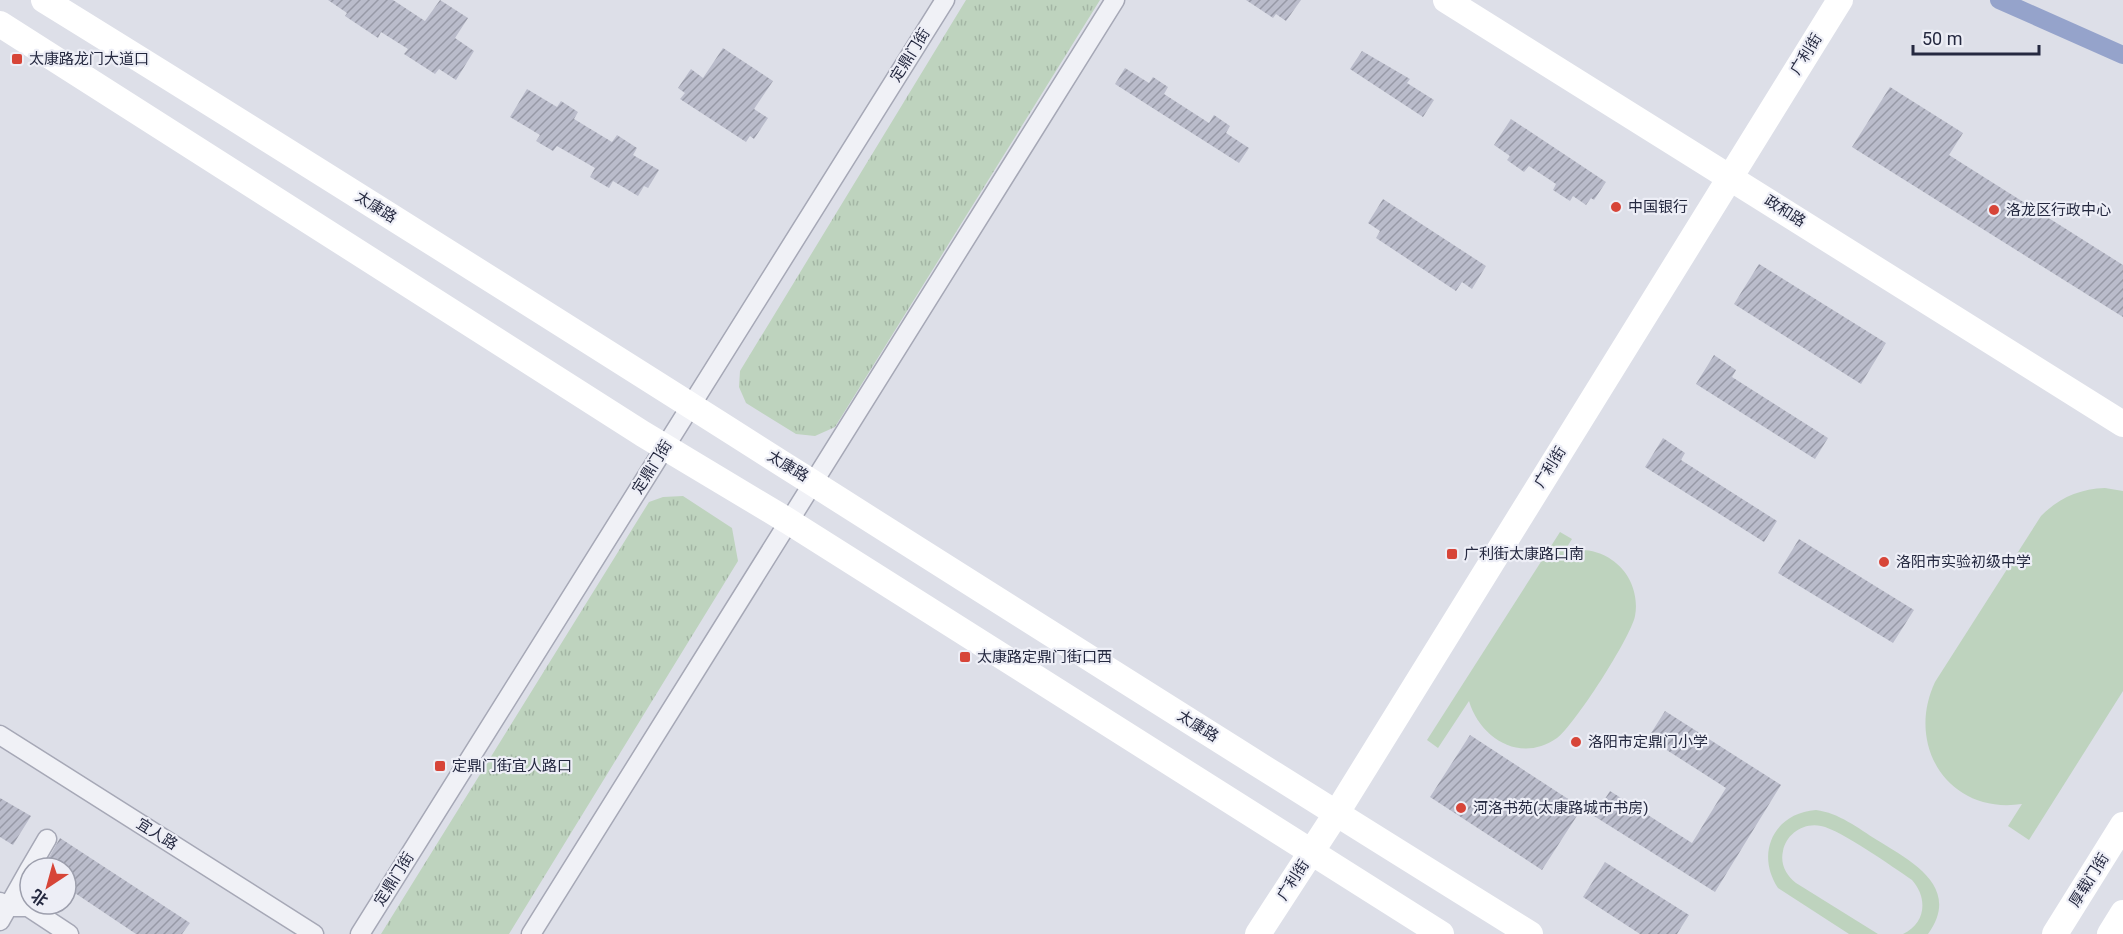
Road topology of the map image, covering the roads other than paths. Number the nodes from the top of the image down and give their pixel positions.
1 (44, 0) edge
2 (945, 0) edge
3 (1115, 0) edge
4 (1446, 0) edge
5 (1470, 0) edge
6 (1823, 0) edge
7 (1840, 0) edge
8 (0, 24) edge
9 (1727, 166) junction
10 (690, 406) junction
11 (2123, 406) edge
12 (2123, 424) edge
13 (664, 447) junction
14 (813, 481) junction
15 (788, 521) junction
16 (0, 735) edge
17 (0, 748) edge
18 (1330, 810) junction
19 (2123, 825) edge
20 (47, 839) dead end
21 (1305, 849) junction
22 (37, 856) edge
23 (18, 887) edge
24 (3, 910) edge
25 (2123, 913) edge
26 (69, 934) edge
27 (293, 934) edge
28 (314, 934) edge
29 (360, 934) edge
30 (531, 934) edge
31 (1241, 934) edge
32 (1258, 934) edge
33 (1441, 934) edge
34 (1530, 934) edge
35 (2055, 934) edge
36 (2110, 934) edge

1 - 10 main road, 太康路
2 - 10 street, 定鼎门街
3 - 14 street
4 - 9 main road, 政和路
5 - 9 main road, 政和路
6 - 9 main road, 广利街
7 - 9 main road, 广利街
8 - 13 main road
9 - 11 main road, 政和路
9 - 12 main road, 政和路
9 - 18 main road, 广利街
10 - 13 street, 定鼎门街
10 - 14 main road, 太康路
13 - 15 main road
13 - 29 street, 定鼎门街
14 - 15 street
14 - 18 main road, 太康路
15 - 21 main road
15 - 30 street
16 - 28 street, 宜人路
17 - 27 street, 宜人路
18 - 21 main road, 广利街
18 - 34 main road, 太康路
19 - 35 main road, 厚载门街
20 - 22 street
21 - 31 main road, 广利街
21 - 32 main road, 广利街
21 - 33 main road
23 - 24 street
24 - 26 street
25 - 36 main road

